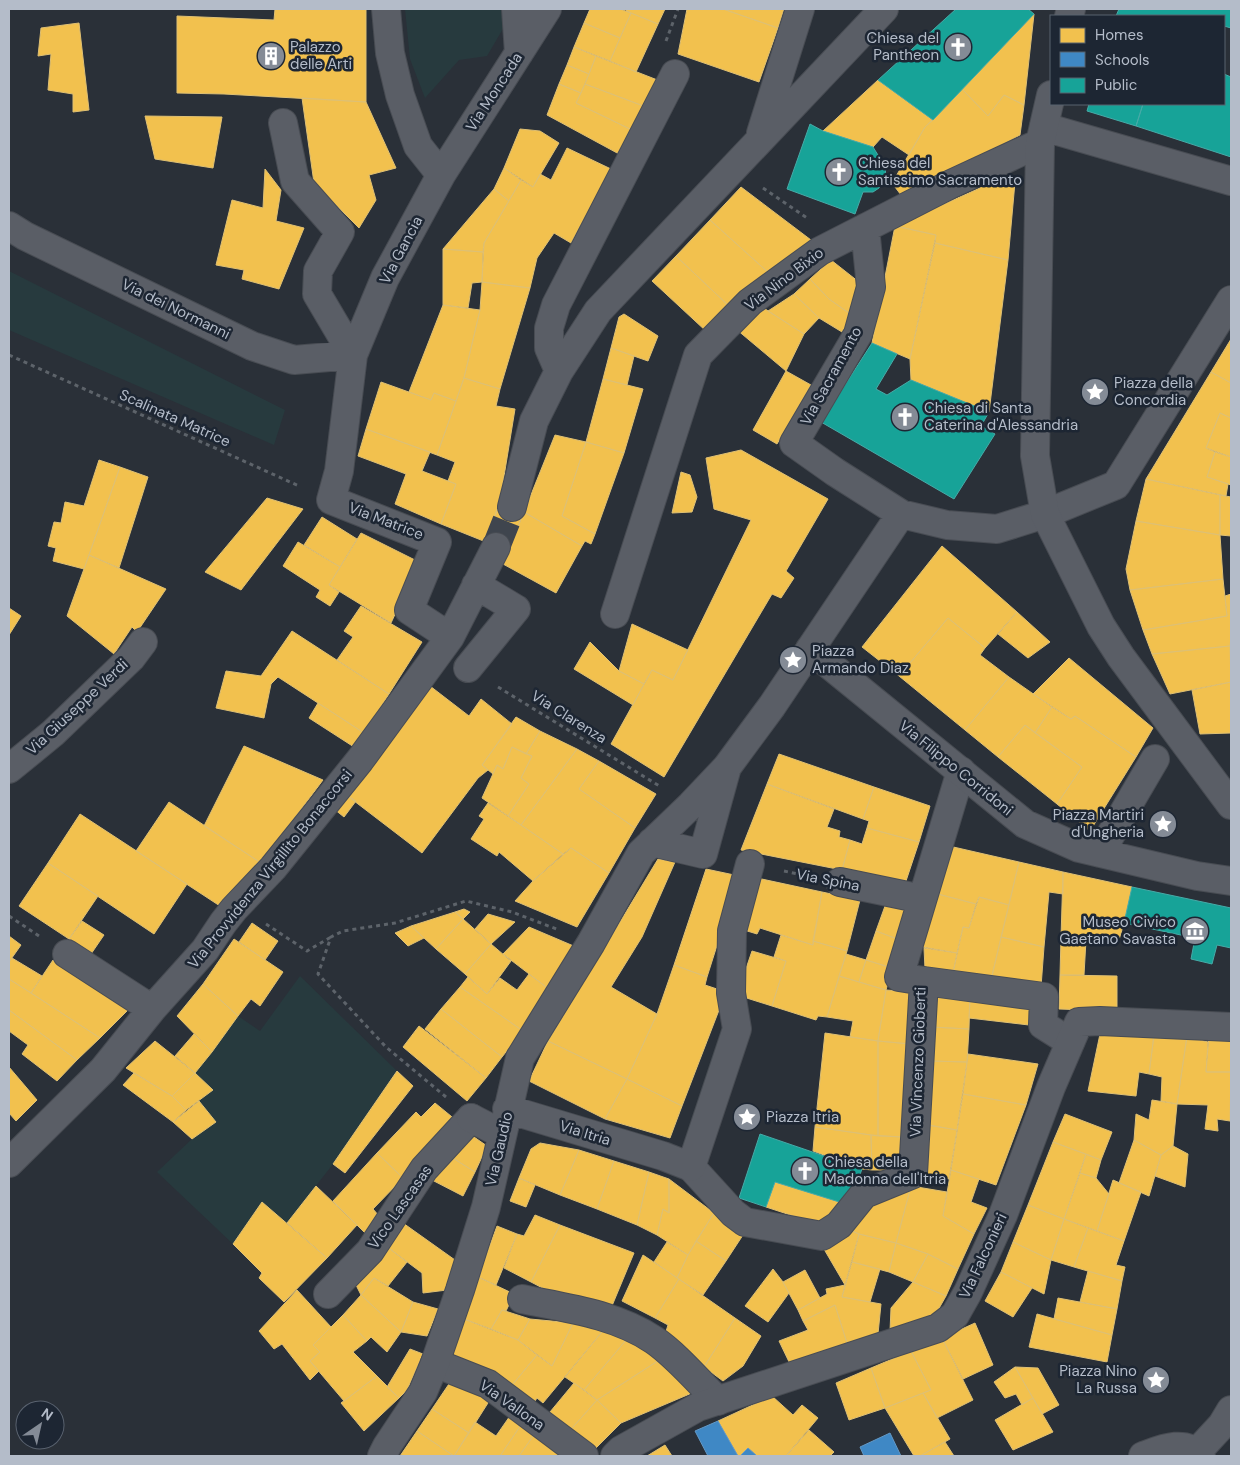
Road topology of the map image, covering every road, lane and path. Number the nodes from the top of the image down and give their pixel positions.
1 (386, 9) edge
2 (516, 9) edge
3 (548, 9) edge
4 (800, 9) edge
5 (884, 9) edge
6 (519, 52) junction
7 (675, 74) dead end
8 (283, 123) dead end
9 (1040, 125) edge
10 (758, 141) junction
11 (733, 167) junction
12 (441, 175) junction
13 (1231, 180) edge
14 (9, 226) edge
15 (865, 228) junction
16 (840, 240) junction
17 (1231, 300) edge
18 (9, 355) edge
19 (352, 355) junction
20 (559, 371) junction
21 (332, 500) junction
22 (512, 507) tunnel mouth
23 (901, 514) junction
24 (1045, 514) junction
25 (496, 547) tunnel mouth
26 (476, 585) junction
27 (615, 614) dead end
28 (450, 637) junction
29 (143, 642) dead end
30 (810, 649) junction
31 (468, 668) joint
32 (1155, 759) dead end
33 (727, 767) junction
34 (9, 769) edge
35 (961, 771) junction
36 (658, 786) dead end
37 (1231, 804) edge
38 (646, 847) junction
39 (1089, 850) junction
40 (750, 864) joint
41 (1231, 881) edge
42 (840, 882) joint
43 (922, 899) junction
44 (600, 929) junction
45 (332, 937) junction
46 (307, 951) dead end
47 (67, 954) dead end
48 (924, 982) junction
49 (152, 1009) junction
50 (1231, 1027) edge
51 (1070, 1042) junction
52 (471, 1118) junction
53 (505, 1122) junction
54 (9, 1163) edge
55 (691, 1167) junction
56 (328, 1294) dead end
57 (522, 1299) dead end
58 (435, 1363) junction
59 (718, 1401) junction
60 (1231, 1410) edge
61 (1199, 1454) edge
62 (382, 1456) edge
63 (584, 1456) edge
64 (615, 1456) edge
65 (1143, 1456) edge

1 - 12 street
2 - 6 street
3 - 6 street, Via Moncada
4 - 10 street
5 - 10 street
6 - 12 street, Via Moncada
7 - 20 street
8 - 19 street
9 - 13 street
9 - 15 street, Via Nino Bixio
9 - 24 street
10 - 11 street
11 - 16 path
11 - 20 street
12 - 19 street, Via Gancia
14 - 19 street, Via dei Normanni
15 - 16 street, Via Nino Bixio
15 - 23 street, Via Sacramento
16 - 27 street, Via Nino Bixio
17 - 24 street
18 - 21 path, Scalinata Matrice
19 - 21 street, Via Gancia
20 - 22 street
21 - 28 street, Via Matrice
23 - 24 street
23 - 30 street
24 - 37 street
25 - 26 street, Via Provvidenza Virgillito Bonaccorsi
26 - 28 street, Via Provvidenza Virgillito Bonaccorsi
26 - 31 street
28 - 49 street, Via Provvidenza Virgillito Bonaccorsi
29 - 34 street, Via Giuseppe Verdi
30 - 33 street
30 - 35 street, Via Filippo Corridoni
31 - 36 path, Via Clarenza
32 - 39 street
33 - 38 street, Via Gaudio
33 - 38 street
35 - 39 street, Via Filippo Corridoni
35 - 43 street, Via Vincenzo Gioberti
38 - 44 street, Via Gaudio
39 - 41 street, Via Filippo Corridoni
40 - 42 path, Via Spina
40 - 55 street
42 - 43 street, Via Spina
43 - 48 street, Via Vincenzo Gioberti
44 - 45 path
44 - 53 street, Via Gaudio
45 - 46 path
45 - 52 path
47 - 49 street
48 - 51 street
48 - 55 street, Via Vincenzo Gioberti
49 - 54 street, Via Provvidenza Virgillito Bonaccorsi
50 - 51 street, Via Falconieri
51 - 59 street, Via Falconieri
52 - 53 street, Via Itria
52 - 56 street, Vico Lascasas
53 - 55 street, Via Itria
53 - 58 street, Via Gaudio
57 - 59 street
58 - 62 street, Via Gaudio
58 - 63 street, Via Vallona
59 - 64 street, Via Falconieri
60 - 61 street
61 - 65 street

